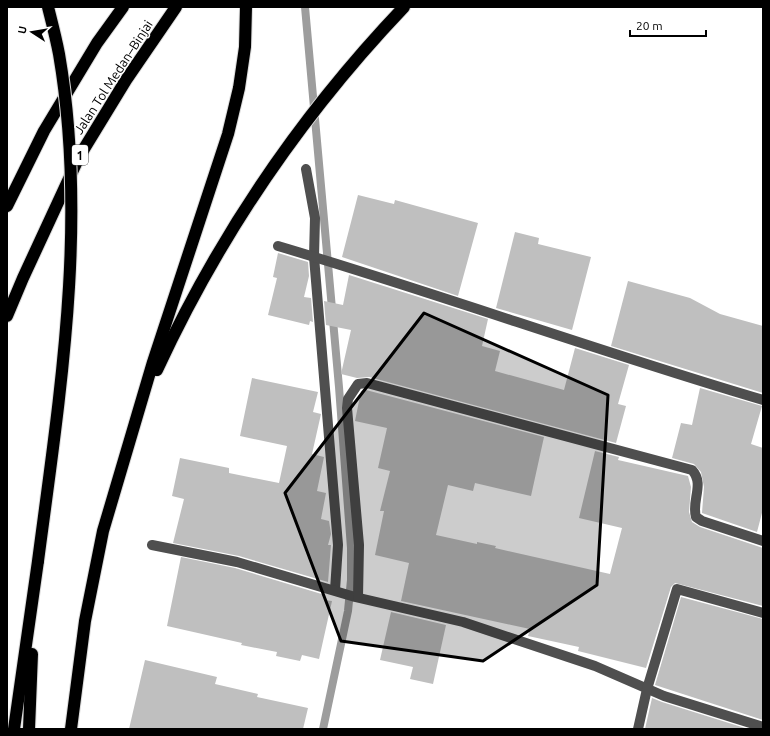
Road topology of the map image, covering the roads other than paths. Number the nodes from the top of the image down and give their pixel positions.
1 (48, 7) edge
2 (123, 7) edge
3 (176, 7) edge
4 (246, 7) edge
5 (404, 7) edge
6 (306, 169) dead end
7 (7, 206) edge
8 (278, 246) dead end
9 (316, 258) junction
10 (7, 316) edge
11 (763, 400) edge
12 (116, 482) junction
13 (763, 541) edge
14 (152, 545) dead end
15 (38, 561) junction
16 (336, 590) junction
17 (357, 597) junction
18 (763, 613) edge
19 (647, 689) junction
20 (763, 727) edge
21 (14, 729) edge
22 (29, 729) edge
23 (71, 729) edge
24 (638, 729) edge

1 - 15 highway, bridge
2 - 7 highway
3 - 10 highway, Jalan Tol Medan–Binjai / 1
4 - 12 highway
5 - 12 highway
6 - 9 street
8 - 9 street
9 - 11 street
9 - 16 street
12 - 23 highway
13 - 17 street
14 - 16 street
15 - 21 highway
15 - 22 highway
16 - 17 street
17 - 19 street
18 - 19 street
19 - 20 street
19 - 24 street

